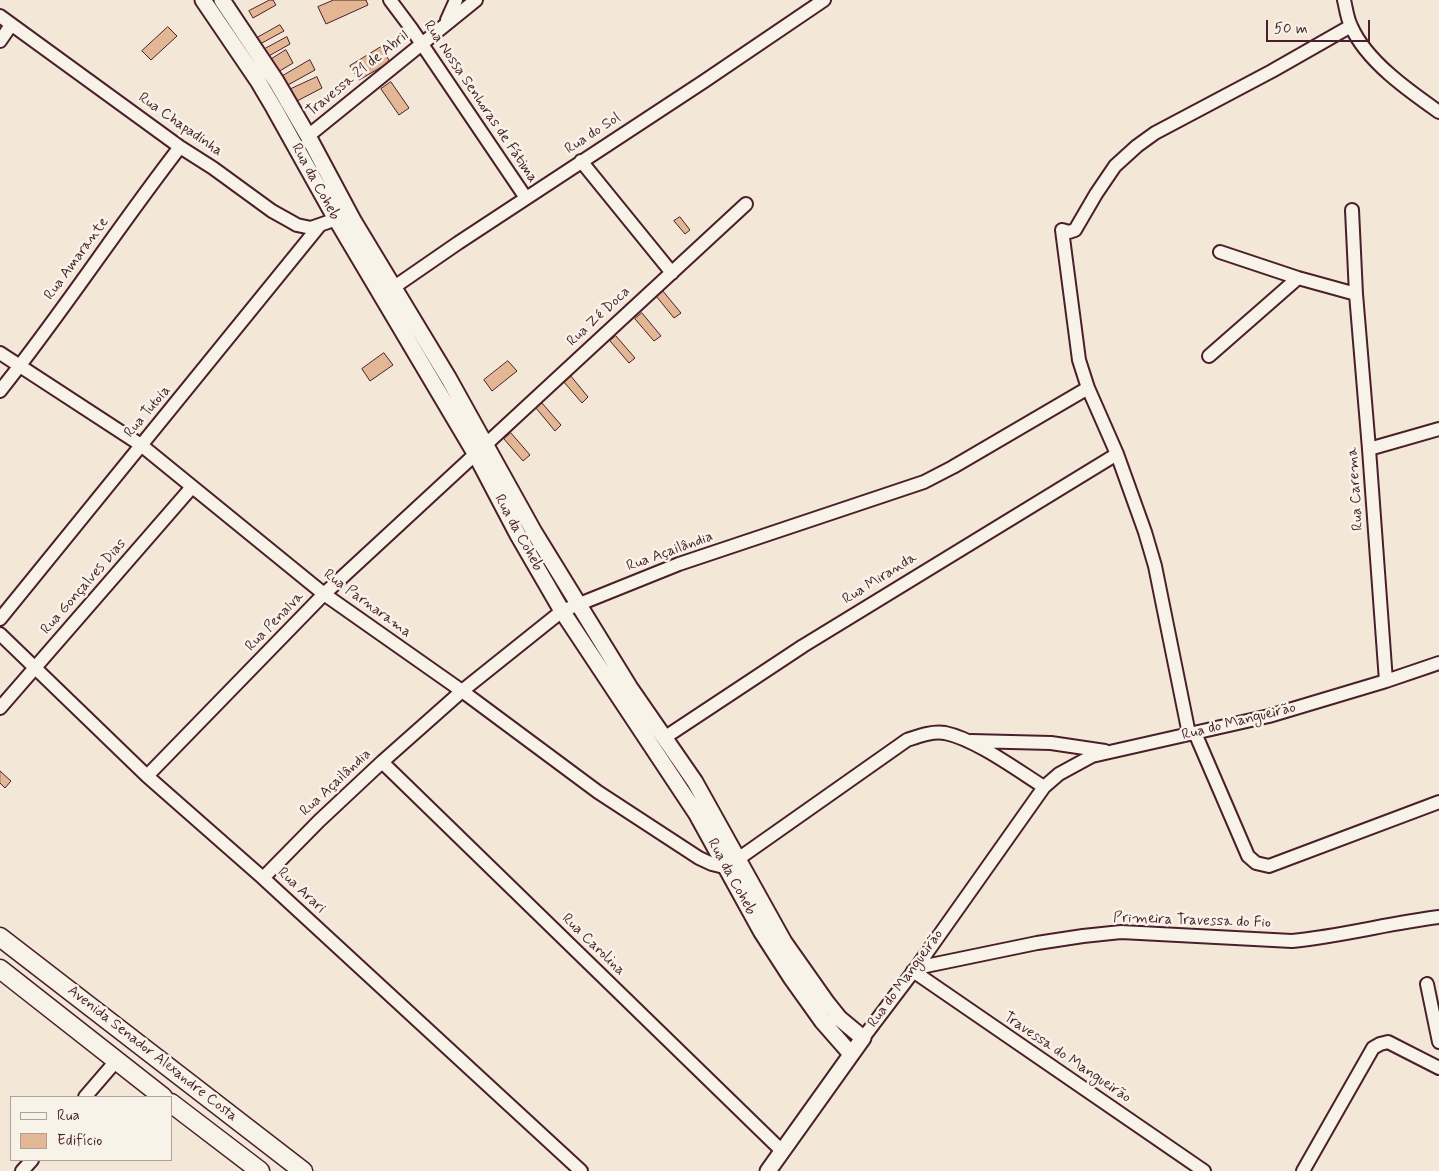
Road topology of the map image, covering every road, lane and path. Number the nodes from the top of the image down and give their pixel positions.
1 (222, 0) edge
2 (390, 0) edge
3 (456, 0) edge
4 (476, 0) edge
5 (824, 0) edge
6 (1344, 0) edge
7 (203, 3) edge
8 (0, 16) edge
9 (446, 22) junction
10 (12, 25) junction
11 (1351, 26) junction
12 (0, 41) edge
13 (422, 44) junction
14 (1439, 112) edge
15 (308, 136) junction
16 (180, 147) junction
17 (581, 161) junction
18 (526, 198) junction
19 (746, 204) dead end
20 (1352, 210) dead end
21 (343, 217) junction
22 (320, 225) junction
23 (1220, 252) dead end
24 (672, 273) junction
25 (1298, 278) junction
26 (387, 292) junction
27 (1356, 294) junction
28 (0, 353) edge
29 (1209, 356) dead end
30 (20, 366) junction
31 (1088, 388) junction
32 (0, 391) edge
33 (1439, 429) edge
34 (486, 443) junction
35 (141, 445) junction
36 (1369, 449) junction
37 (1117, 454) junction
38 (476, 455) junction
39 (192, 487) junction
40 (324, 594) junction
41 (579, 605) junction
42 (562, 611) junction
43 (0, 619) edge
44 (0, 634) edge
45 (1439, 663) edge
46 (35, 668) junction
47 (1386, 681) junction
48 (462, 691) junction
49 (0, 708) edge
50 (1192, 734) junction
51 (664, 738) junction
52 (969, 741) junction
53 (1112, 752) junction
54 (382, 762) junction
55 (147, 776) junction
56 (1044, 787) junction
57 (1439, 802) edge
58 (738, 859) junction
59 (724, 867) junction
60 (263, 878) junction
61 (1439, 917) edge
62 (0, 937) edge
63 (0, 969) edge
64 (914, 969) junction
65 (1426, 984) dead end
66 (863, 1038) junction
67 (1439, 1042) edge
68 (851, 1054) junction
69 (116, 1061) junction
70 (1439, 1068) edge
71 (86, 1096) edge
72 (163, 1096) edge
73 (172, 1104) edge
74 (782, 1151) junction
75 (31, 1161) edge
76 (22, 1171) edge
77 (260, 1171) edge
78 (303, 1171) edge
79 (581, 1171) edge
80 (768, 1171) edge
81 (1204, 1171) edge
82 (1303, 1171) edge

1 - 15 street, Rua da Coheb
2 - 13 street, Rua Nossa Senhoras de Fátima
3 - 9 street
4 - 9 street, Travessa 21 de Abril
5 - 17 street, Rua do Sol
6 - 11 street
7 - 21 street, Rua da Coheb
8 - 10 street, Rua Chapadinha
9 - 13 street, Travessa 21 de Abril
10 - 12 street
10 - 16 street, Rua Chapadinha
11 - 14 street
11 - 31 street
13 - 15 street, Travessa 21 de Abril
13 - 18 street, Rua Nossa Senhoras de Fátima
15 - 21 street, Rua da Coheb
16 - 22 street, Rua Chapadinha
16 - 30 street, Rua Amarante
17 - 18 street, Rua do Sol
17 - 24 street
18 - 26 street, Rua do Sol
19 - 24 street, Rua Zé Doca
20 - 27 street, Rua Carema
21 - 22 street, Rua Chapadinha
21 - 26 street, Rua da Coheb
22 - 35 street, Rua Tutoia
23 - 25 street
24 - 34 street, Rua Zé Doca
25 - 27 street
25 - 29 street
26 - 34 street, Rua da Coheb
26 - 38 street, Rua da Coheb
27 - 36 street, Rua Carema
28 - 30 street, Rua Parnarama
30 - 32 street, Rua Amarante
30 - 35 street, Rua Parnarama
31 - 37 street
31 - 41 street, Rua Açailândia
33 - 36 street
34 - 38 street, Rua Zé Doca
34 - 41 street, Rua da Coheb
35 - 39 street, Rua Parnarama
35 - 43 street, Rua Tutoia
36 - 47 street, Rua Carema
37 - 50 street
37 - 51 street, Rua Miranda
38 - 40 street, Rua Penalva
38 - 42 street, Rua da Coheb
39 - 40 street, Rua Parnarama
39 - 46 street, Rua Gonçalves Dias
40 - 48 street, Rua Parnarama
40 - 55 street, Rua Penalva
41 - 42 street, Rua Açailândia
41 - 51 street, Rua da Coheb
42 - 48 street, Rua Açailândia
42 - 59 street, Rua da Coheb
44 - 46 street, Rua Arari
45 - 47 street, Rua do Mangueirão
46 - 49 street, Rua Gonçalves Dias
46 - 55 street, Rua Arari
47 - 50 street, Rua do Mangueirão
48 - 54 street, Rua Açailândia
48 - 59 street, Rua Parnarama
50 - 53 street, Rua do Mangueirão
50 - 57 street
51 - 58 street, Rua da Coheb
52 - 53 street
52 - 56 street
52 - 58 street
53 - 56 street, Rua do Mangueirão
54 - 60 street, Rua Açailândia
54 - 74 street, Rua Carolina
55 - 60 street, Rua Arari
56 - 64 street, Rua do Mangueirão
58 - 59 street
58 - 66 street, Rua da Coheb
59 - 68 street, Rua da Coheb
60 - 79 street, Rua Arari
61 - 64 street, Primeira Travessa do Fio
62 - 78 main road, Avenida Senador Alexandre Costa
63 - 69 main road, Avenida Senador Alexandre Costa
64 - 66 street, Rua do Mangueirão
64 - 81 street, Travessa do Mangueirão
65 - 67 street
66 - 68 street, Rua do Mangueirão
68 - 74 street, Rua do Mangueirão
69 - 71 street
69 - 72 main road, Avenida Senador Alexandre Costa
70 - 82 street
73 - 77 main road, Avenida Senador Alexandre Costa
74 - 80 street, Rua do Mangueirão
75 - 76 street

